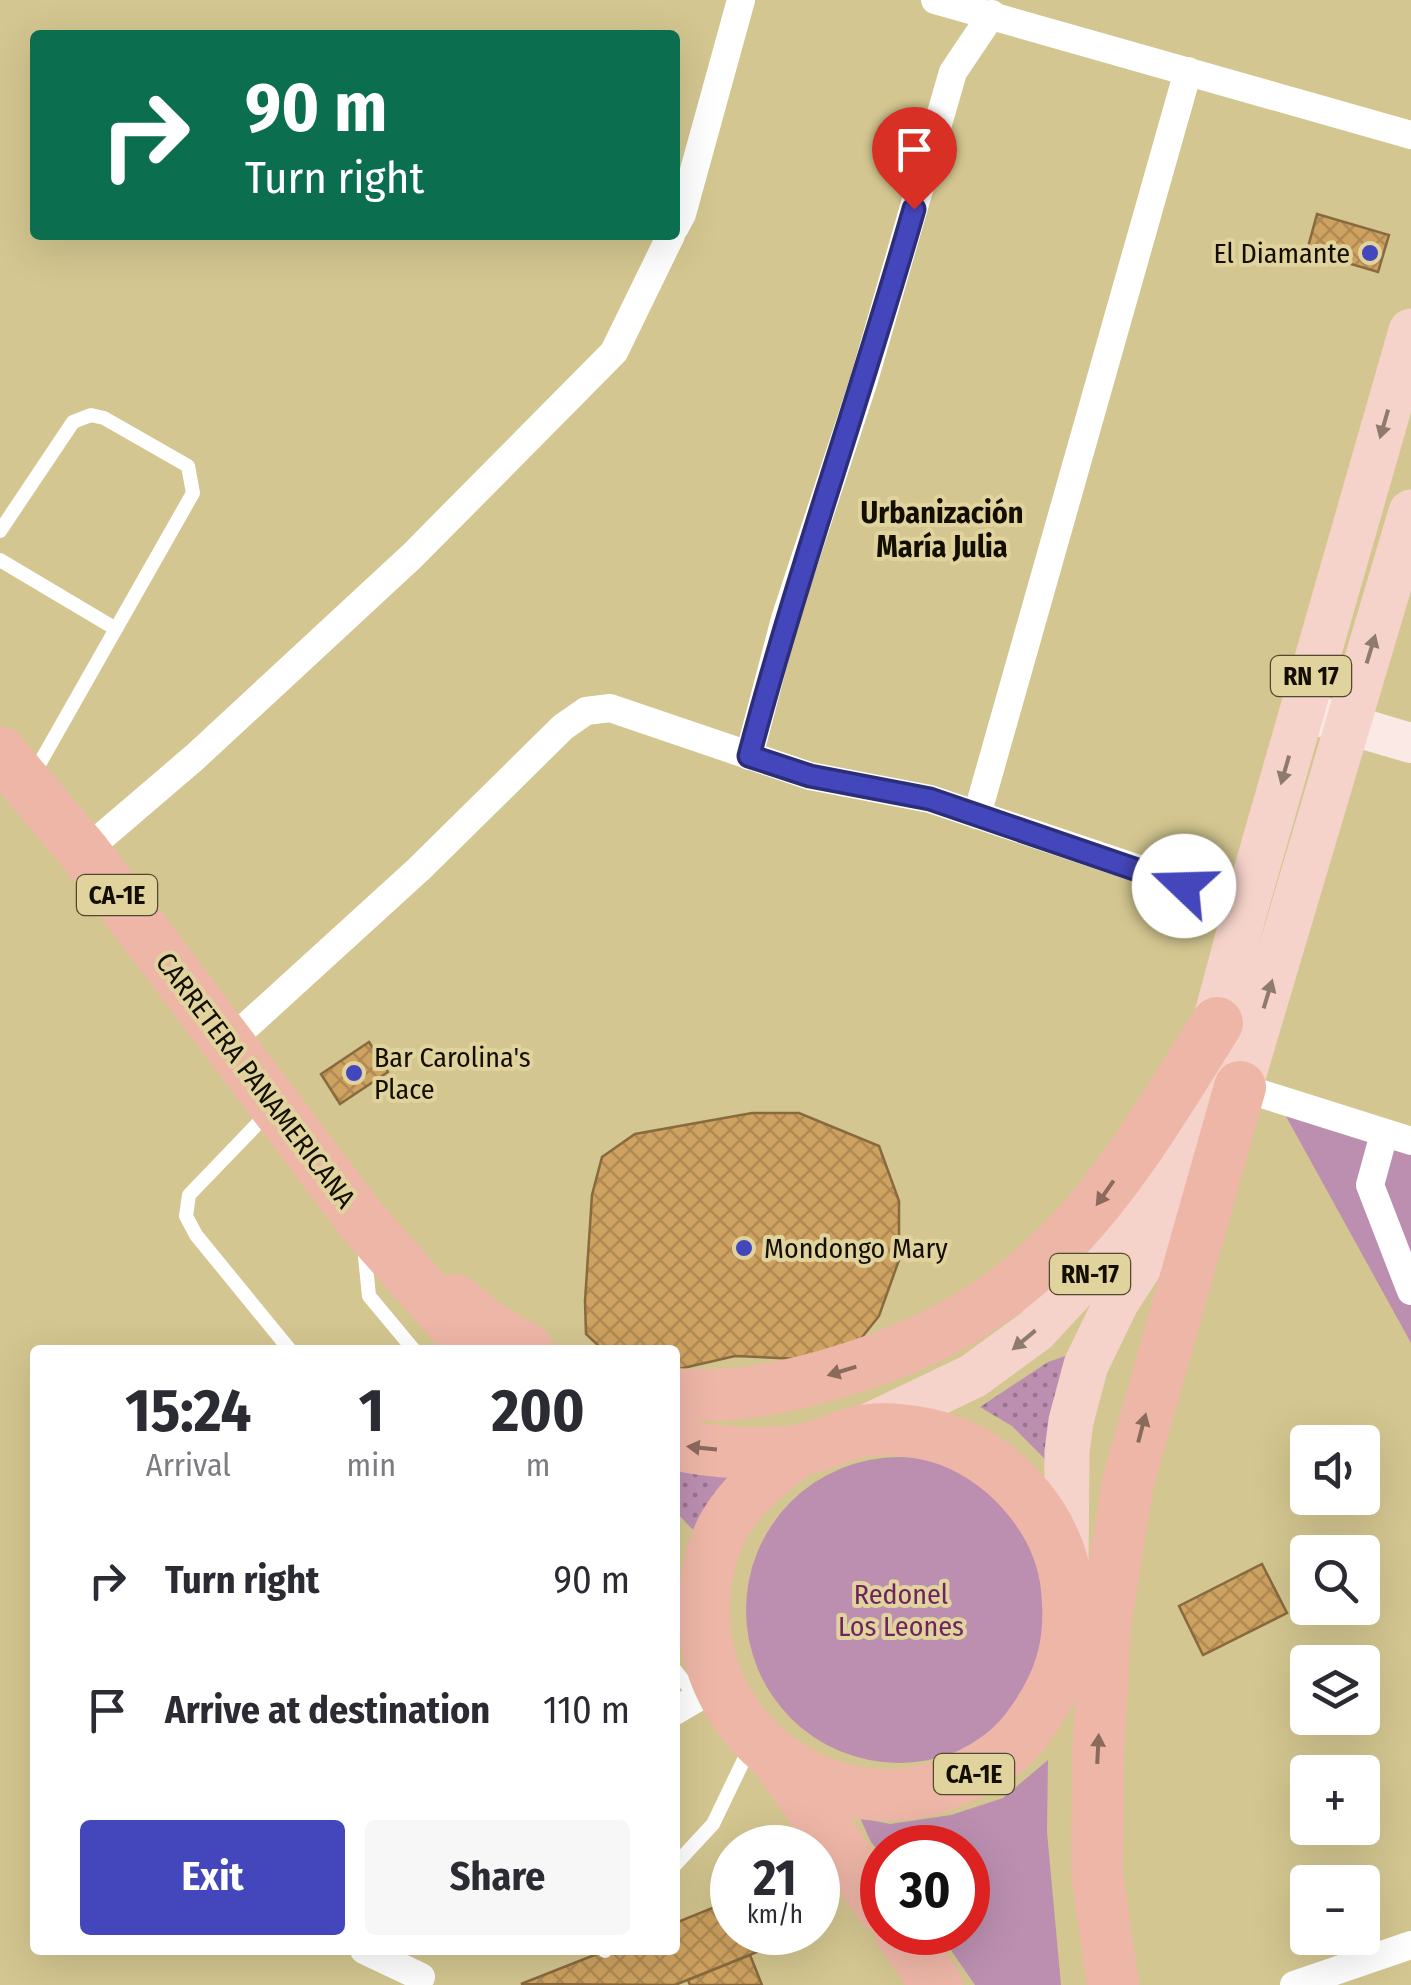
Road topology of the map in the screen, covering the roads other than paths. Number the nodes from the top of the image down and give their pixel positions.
1 (741, 0) edge
2 (935, 0) edge
3 (992, 14) junction
4 (1188, 71) junction
5 (1411, 135) edge
6 (680, 218) edge
7 (669, 240) edge
8 (1411, 331) edge
9 (1411, 512) edge
10 (0, 531) edge
11 (0, 560) edge
12 (116, 629) junction
13 (1302, 710) junction
14 (1348, 724) junction
15 (1411, 743) edge
16 (749, 756) junction
17 (14, 768) edge
18 (977, 815) junction
19 (84, 852) junction
20 (1245, 910) junction
21 (1216, 1024) junction
22 (228, 1043) junction
23 (1240, 1087) junction
24 (275, 1105) junction
25 (1398, 1137) edge
26 (362, 1222) junction
27 (1411, 1291) edge
28 (286, 1345) edge
29 (410, 1345) edge
30 (472, 1345) edge
31 (483, 1345) edge
32 (519, 1345) edge
33 (680, 1394) edge
34 (858, 1431) junction
35 (680, 1445) edge
36 (798, 1451) junction
37 (1066, 1576) junction
38 (680, 1597) edge
39 (694, 1680) edge
40 (1048, 1701) junction
41 (765, 1750) junction
42 (680, 1860) edge
43 (860, 1877) edge
44 (1411, 1945) edge
45 (373, 1955) edge
46 (429, 1955) edge
47 (916, 1955) edge
48 (418, 1981) edge
49 (937, 1985) edge
50 (1083, 1985) edge
51 (1112, 1985) edge
52 (1294, 1985) edge

1 - 6 street
2 - 3 street
3 - 4 street
3 - 16 street
4 - 5 street
4 - 18 street
7 - 19 street
8 -> 13 main road, RN 17
14 -> 9 main road, RN 17
10 - 12 lane
11 - 12 lane
12 - 17 lane
13 - 14 street
13 -> 20 main road, RN 17
14 - 15 street
23 -> 14 main road, RN 17
16 - 18 street
16 - 22 street
17 - 19 highway, CARRETERA PANAMERICANA / CA-1E
18 - 20 street
19 - 22 highway, CARRETERA PANAMERICANA / CA-1E
20 - 21 main road, RN 17
21 -> 33 highway
21 -> 34 main road, RN-17
22 - 24 highway, CARRETERA PANAMERICANA / CA-1E
23 - 25 street
23 - 37 main road, RN-17
51 -> 23 highway
24 - 26 highway, CARRETERA PANAMERICANA / CA-1E
24 - 28 lane
25 - 27 street
26 - 29 lane
26 - 30 highway, CARRETERA PANAMERICANA / CA-1E
26 - 31 highway, CARRETERA PANAMERICANA / CA-1E
26 - 32 highway
34 - 36 highway, CA-1E
34 - 37 highway, CA-1E
36 -> 35 highway, CA-1E
36 - 39 highway, CA-1E
37 - 40 highway, CA-1E
38 - 39 highway, CA-1E
39 - 41 highway, CA-1E
40 - 41 highway, CA-1E
40 - 50 highway
41 - 42 lane
41 - 43 highway, CA-1E
44 - 52 street
45 - 48 street
46 - 48 street
47 - 49 highway

